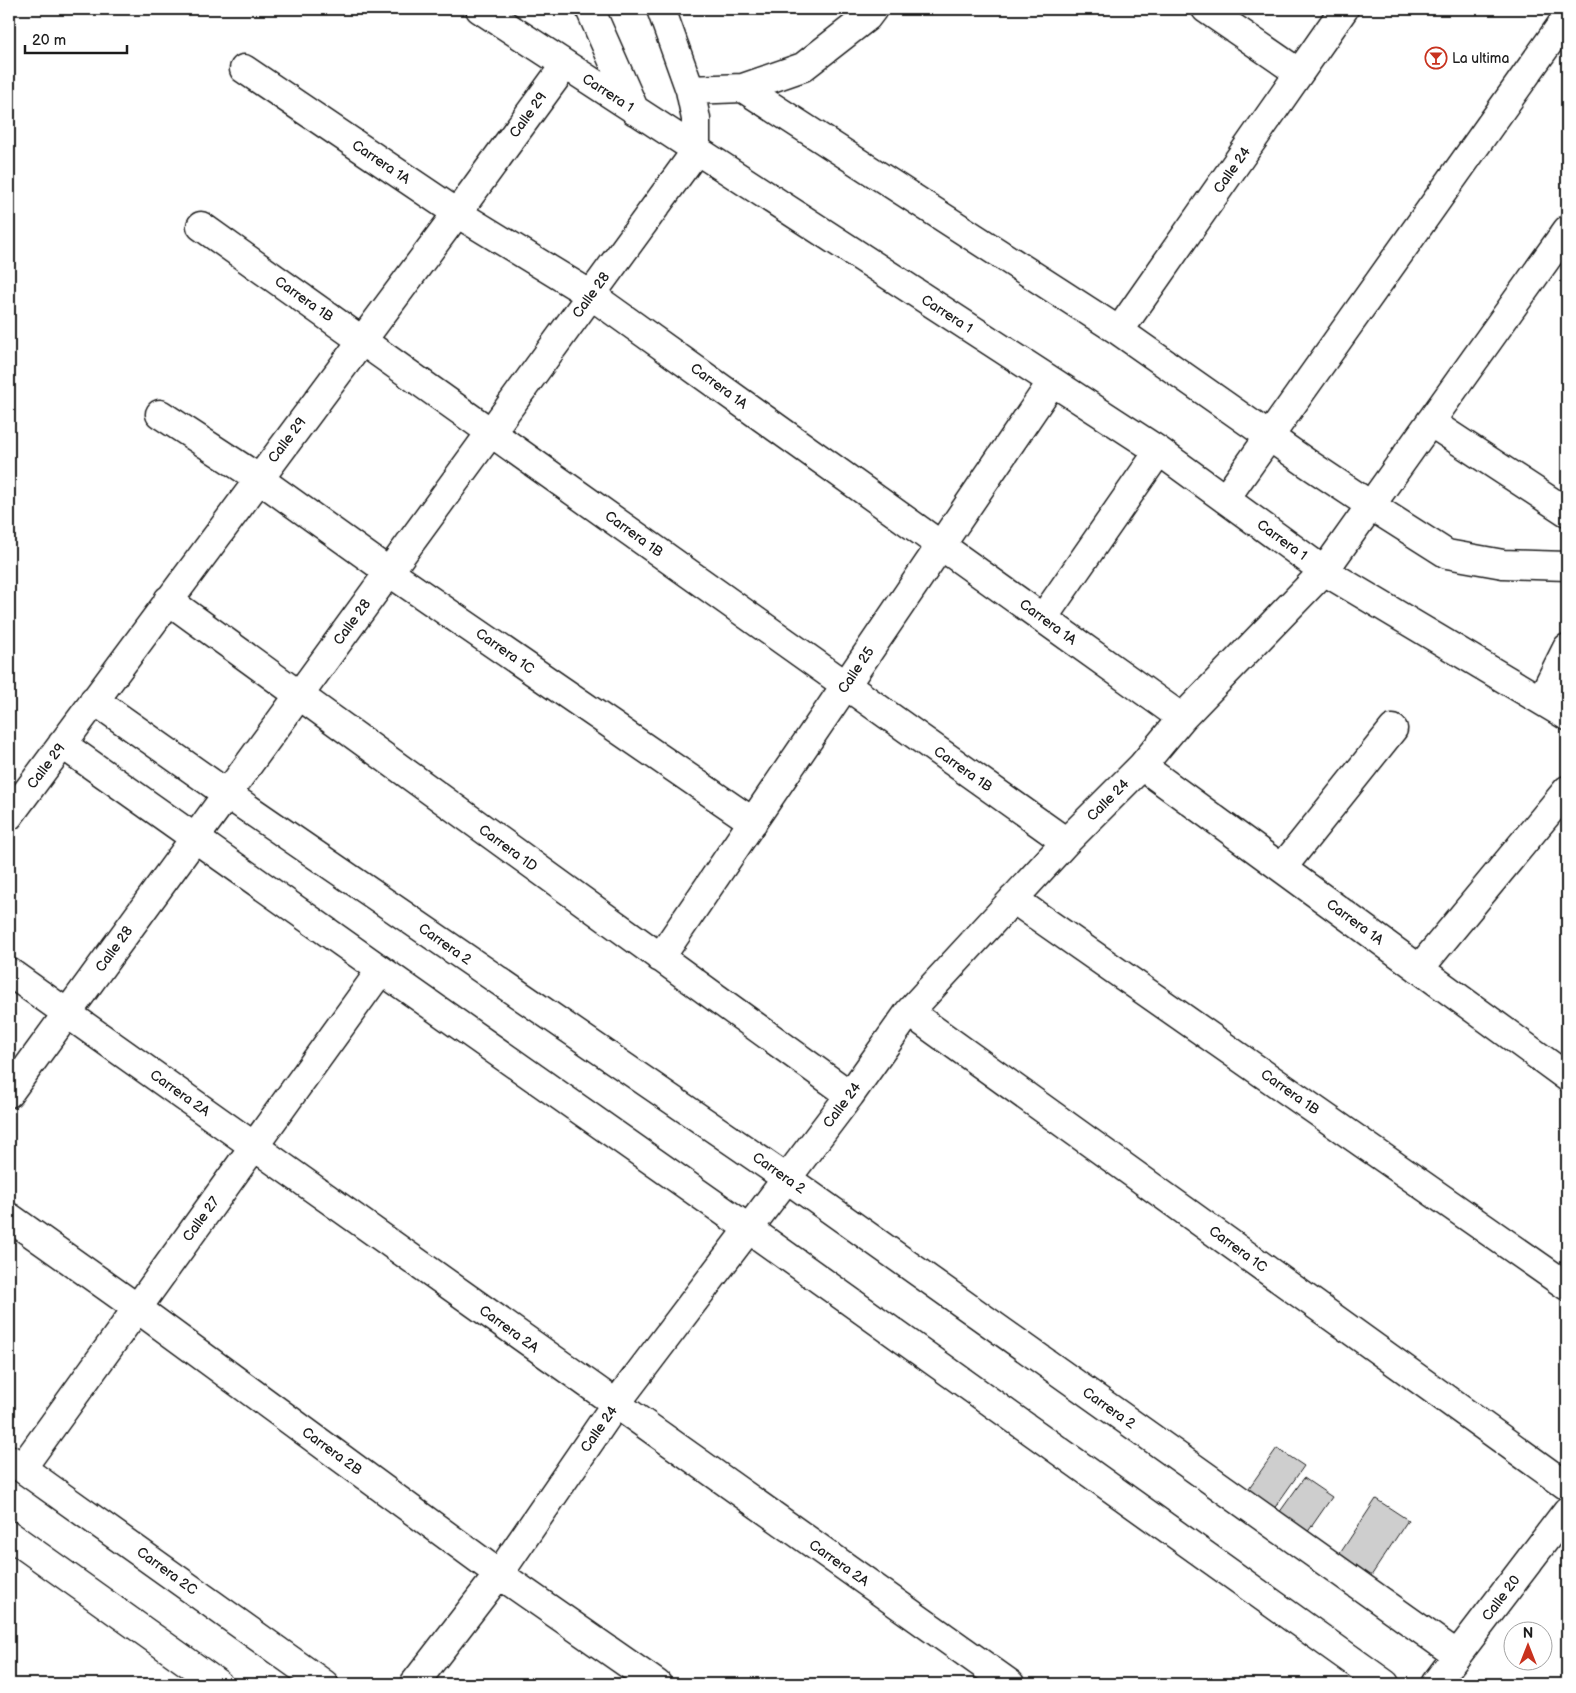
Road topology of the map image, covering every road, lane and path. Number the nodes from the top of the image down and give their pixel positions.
1 (480, 9) edge
2 (590, 9) edge
3 (661, 9) edge
4 (873, 9) edge
5 (1206, 9) edge
6 (1344, 9) edge
7 (1567, 17) edge
8 (565, 65) junction
9 (244, 69) dead end
10 (1299, 73) junction
11 (743, 88) junction
12 (690, 90) junction
13 (635, 111) junction
14 (696, 151) junction
15 (457, 213) junction
16 (201, 226) dead end
17 (1567, 230) edge
18 (591, 295) junction
19 (1119, 331) junction
20 (362, 340) junction
21 (1052, 382) junction
22 (160, 414) dead end
23 (1430, 422) junction
24 (491, 432) junction
25 (1269, 436) junction
26 (1159, 451) junction
27 (258, 478) junction
28 (1225, 499) junction
29 (1370, 505) junction
30 (1567, 512) edge
31 (941, 545) junction
32 (1567, 566) edge
33 (1324, 570) junction
34 (389, 572) junction
35 (168, 600) junction
36 (1043, 618) junction
37 (1567, 648) edge
38 (846, 686) junction
39 (299, 695) junction
40 (94, 700) junction
41 (1542, 700) junction
42 (1567, 716) edge
43 (1182, 718) junction
44 (1392, 729) dead end
45 (62, 744) junction
46 (1142, 766) junction
47 (1567, 790) edge
48 (227, 794) junction
49 (9, 816) edge
50 (753, 822) junction
51 (195, 838) junction
52 (1066, 842) junction
53 (1282, 868) junction
54 (1013, 899) junction
55 (660, 958) junction
56 (1419, 969) junction
57 (381, 970) junction
58 (9, 972) edge
59 (909, 1012) junction
60 (67, 1013) junction
61 (1567, 1077) edge
62 (9, 1093) edge
63 (850, 1095) junction
64 (254, 1146) junction
65 (786, 1178) junction
66 (9, 1217) edge
67 (749, 1228) junction
68 (1567, 1286) edge
69 (137, 1308) junction
70 (616, 1405) junction
71 (15, 1463) edge
72 (1567, 1486) edge
73 (1567, 1511) edge
74 (9, 1535) edge
75 (499, 1574) junction
76 (1457, 1656) junction
77 (218, 1684) edge
78 (324, 1684) edge
79 (414, 1684) edge
80 (657, 1684) edge
81 (1010, 1684) edge
82 (1385, 1684) edge
83 (1434, 1684) edge

1 - 8 street, Carrera 1
2 - 13 street
3 - 12 street
4 - 11 street
5 - 10 street
6 - 10 street, Calle 24
7 - 25 street
8 - 13 street, Carrera 1
8 - 15 street, Calle 29
9 - 15 street, Carrera 1A
10 - 19 street, Calle 24
11 - 12 street
11 - 19 street
12 - 14 street
13 - 14 street, Carrera 1
14 - 18 street, Calle 28
14 - 21 street, Carrera 1
15 - 18 street, Carrera 1A
15 - 20 street, Calle 29
16 - 20 street, Carrera 1B
17 - 23 street
18 - 24 street, Calle 28
18 - 31 street, Carrera 1A
19 - 25 street
20 - 24 street, Carrera 1B
20 - 27 street, Calle 29
21 - 26 street, Carrera 1
21 - 31 street, Calle 25
22 - 27 street, Carrera 1C
23 - 29 street
23 - 30 street
24 - 34 street, Calle 28
24 - 38 street, Carrera 1B
25 - 28 street
25 - 29 street
26 - 28 street, Carrera 1
26 - 36 street
27 - 34 street, Carrera 1C
27 - 35 street, Calle 29
28 - 33 street, Carrera 1
29 - 32 street
29 - 33 street
31 - 36 street, Carrera 1A
31 - 38 street, Calle 25
33 - 41 street, Carrera 1
33 - 43 street, Calle 24
34 - 39 street, Calle 28
34 - 50 street, Carrera 1C
35 - 39 street, Carrera 1D
35 - 40 street, Calle 29
36 - 43 street, Carrera 1A
37 - 41 street
38 - 50 street, Calle 25
38 - 52 street, Carrera 1B
39 - 48 street, Calle 28
39 - 55 street, Carrera 1D
40 - 45 street, Calle 29
40 - 48 street, Carrera 2
41 - 42 street, Carrera 1
43 - 46 street, Calle 24
44 - 53 street
45 - 49 street, Calle 29
45 - 51 street
46 - 52 street, Calle 24
46 - 53 street, Carrera 1A
47 - 56 street
48 - 51 street, Calle 28
48 - 65 street, Carrera 2
50 - 55 street, Calle 25
51 - 57 street
51 - 60 street, Calle 28
52 - 54 street, Calle 24
53 - 56 street, Carrera 1A
54 - 59 street, Calle 24
54 - 68 street, Carrera 1B
55 - 63 street, Carrera 1D
56 - 61 street, Carrera 1A
57 - 64 street, Calle 27
57 - 67 street
58 - 60 street, Carrera 2A
59 - 63 street, Calle 24
59 - 72 street, Carrera 1C
60 - 62 street, Calle 28
60 - 64 street, Carrera 2A
63 - 65 street, Calle 24
64 - 69 street, Calle 27
64 - 70 street, Carrera 2A
65 - 67 street, Calle 24
65 - 76 street, Carrera 2
66 - 69 street, Carrera 2B
67 - 70 street, Calle 24
67 - 82 street
69 - 71 street, Calle 27
69 - 75 street, Carrera 2B
70 - 75 street, Calle 24
70 - 81 street, Carrera 2A
71 - 78 street, Carrera 2C
73 - 76 street, Calle 20
74 - 77 street
75 - 79 street, Calle 24
75 - 80 street, Carrera 2B
76 - 83 street, Calle 20

